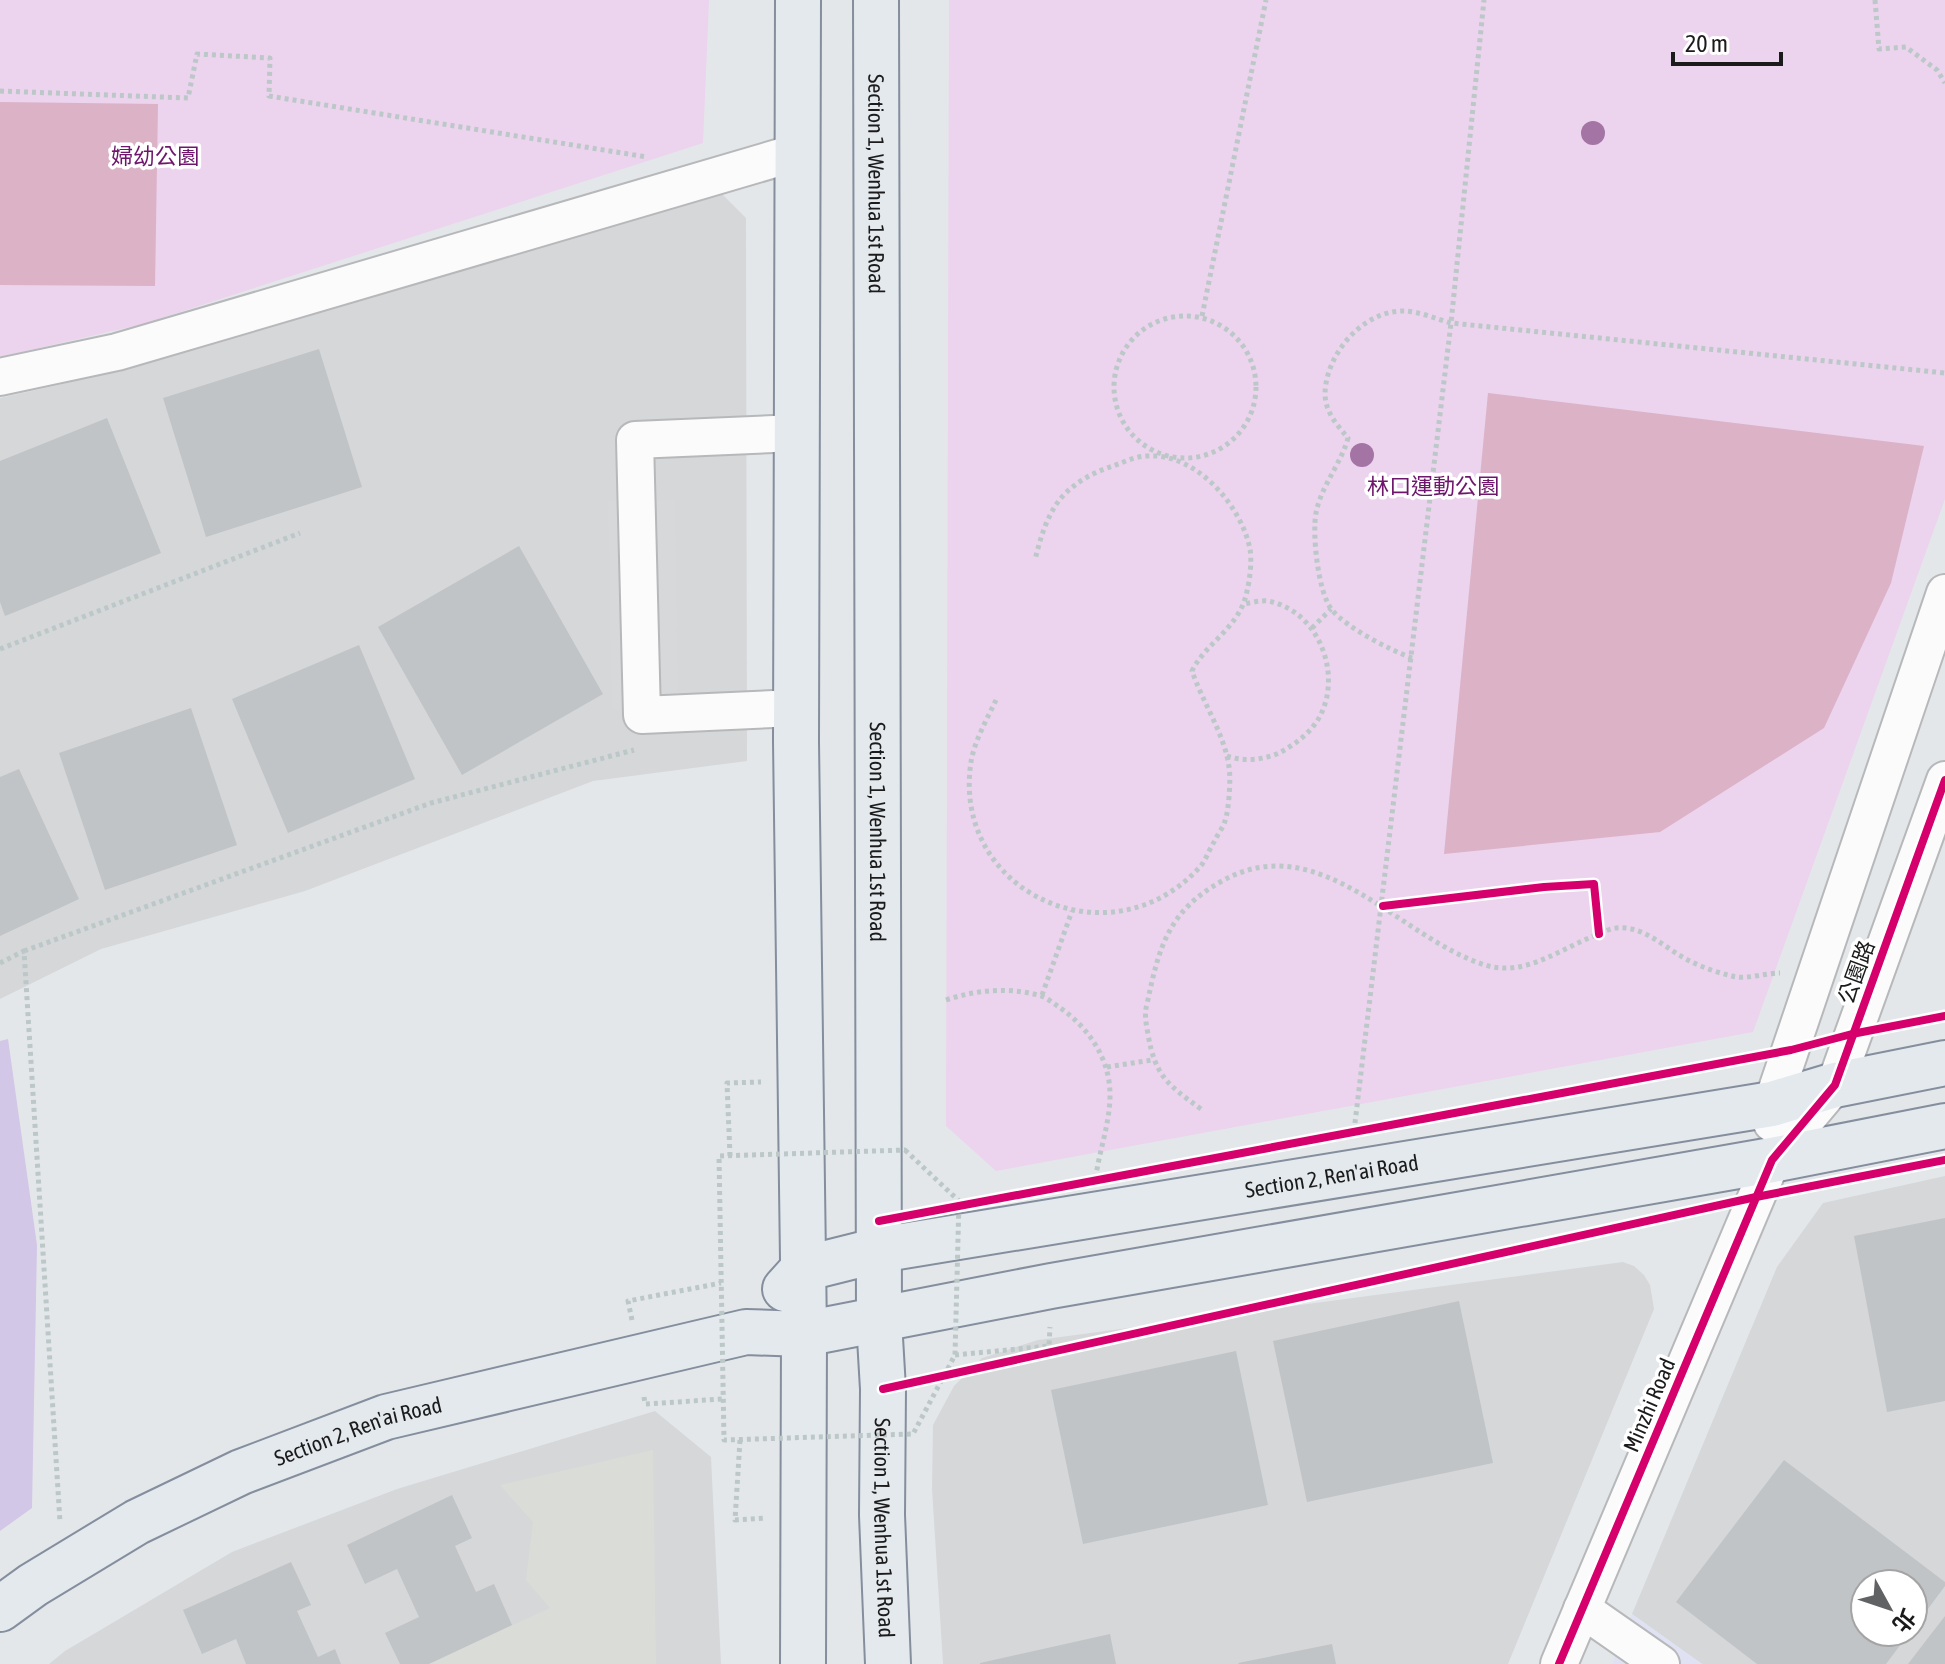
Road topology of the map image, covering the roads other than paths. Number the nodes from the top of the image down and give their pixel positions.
1 (798, 0) edge
2 (876, 0) edge
3 (798, 152) junction
4 (0, 377) edge
5 (797, 433) junction
6 (1945, 593) edge
7 (797, 708) junction
8 (1945, 780) edge
9 (1841, 902) junction
10 (1895, 918) junction
11 (1945, 1063) edge
12 (1835, 1085) junction
13 (1772, 1104) junction
14 (1945, 1126) edge
15 (1772, 1160) junction
16 (879, 1250) junction
17 (803, 1269) junction
18 (879, 1321) junction
19 (746, 1332) junction
20 (804, 1334) junction
21 (0, 1609) edge
22 (1582, 1609) junction
23 (803, 1664) edge
24 (888, 1664) edge
25 (1559, 1664) edge
26 (1661, 1664) edge

1 - 3 main road
2 - 16 main road, Section 1, Wenhua 1st Road
3 - 4 street
3 - 5 main road
5 - 7 main road
5 - 7 street
6 - 9 street, 公園路
7 - 17 main road
8 - 10 street, 公園路
9 - 10 street
9 - 13 street, 公園路
10 - 12 street, 公園路
11 - 12 main road, Section 2, Ren'ai Road
12 - 13 main road, Section 2, Ren'ai Road
12 - 15 street, 公園路
13 - 15 street, 公園路
13 - 16 main road, Section 2, Ren'ai Road
14 - 15 main road, Section 2, Ren'ai Road
15 - 18 main road, Section 2, Ren'ai Road
15 - 22 street, Minzhi Road
16 - 17 main road, Section 2, Ren'ai Road
16 - 18 main road, Section 1, Wenhua 1st Road
17 - 19 main road
17 - 20 main road
18 - 20 main road, Section 2, Ren'ai Road
18 - 24 main road, Section 1, Wenhua 1st Road
19 - 20 main road, Section 2, Ren'ai Road
19 - 21 main road, Section 2, Ren'ai Road
20 - 23 main road
22 - 25 street, Minzhi Road
22 - 26 street

